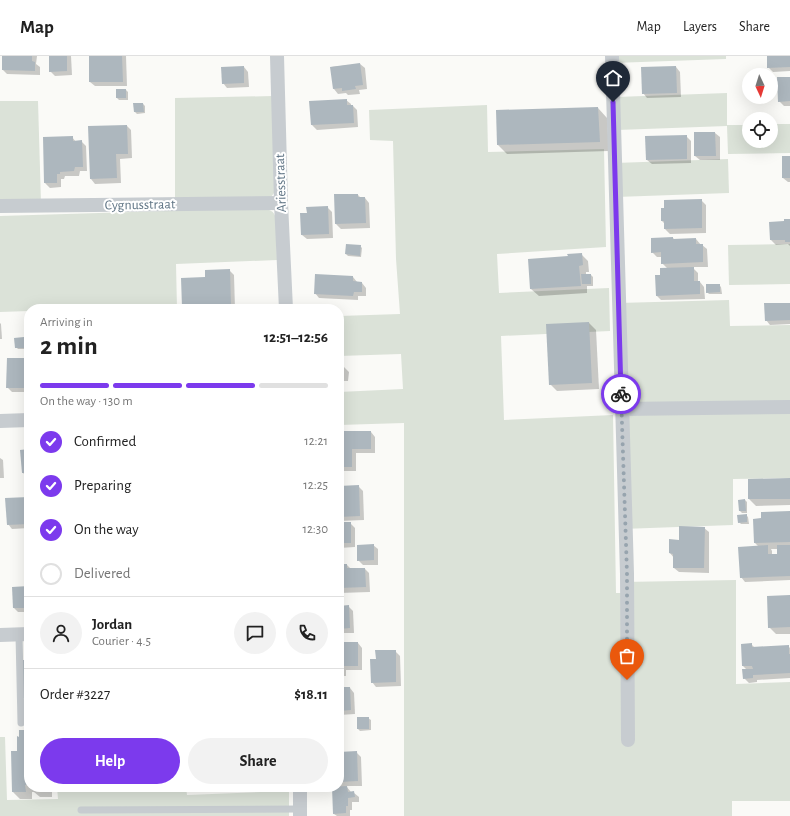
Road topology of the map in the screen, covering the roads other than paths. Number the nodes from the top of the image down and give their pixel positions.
1 (277, 56) edge
2 (612, 56) edge
3 (281, 203) junction
4 (0, 206) edge
5 (286, 304) edge
6 (790, 407) edge
7 (621, 409) junction
8 (0, 420) edge
9 (24, 420) edge
10 (24, 634) edge
11 (0, 635) edge
12 (21, 723) dead end
13 (628, 740) dead end
14 (300, 792) edge
15 (81, 810) dead end
16 (300, 813) edge

1 - 3 street, Ariesstraat
2 - 7 street
3 - 4 street, Cygnusstraat
3 - 5 street, Ariesstraat
6 - 7 street
7 - 13 street
8 - 9 street
10 - 11 street
10 - 12 lane
14 - 16 street
15 - 16 lane

